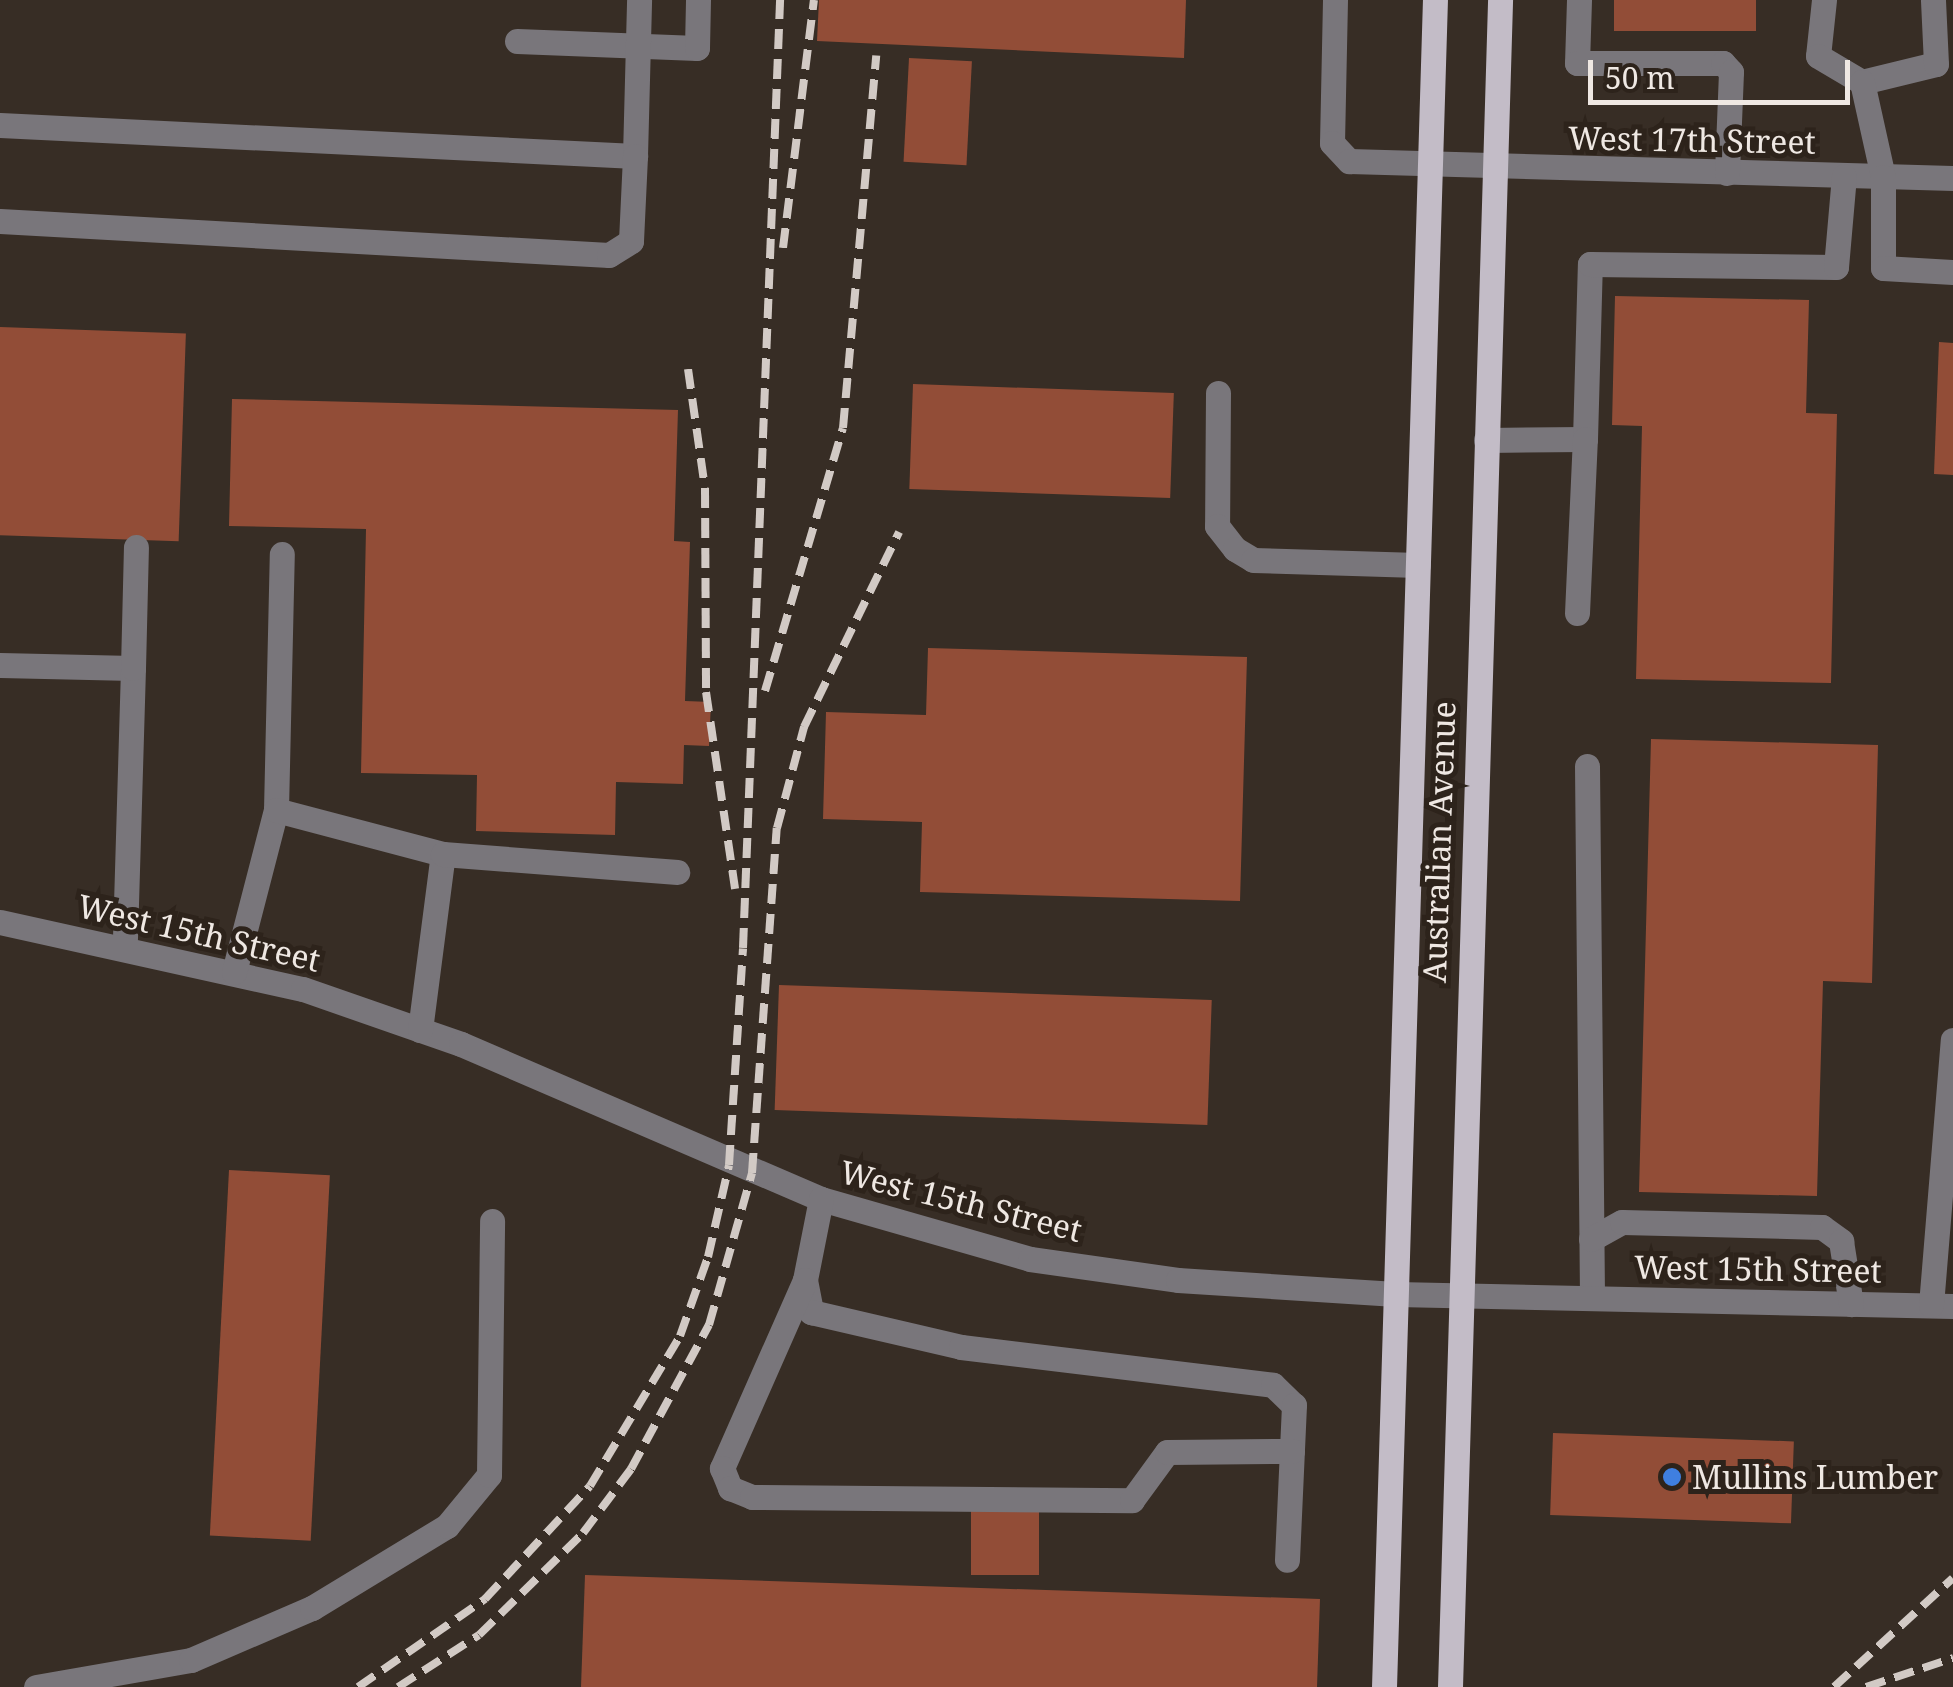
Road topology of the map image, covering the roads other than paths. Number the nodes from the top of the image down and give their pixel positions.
1 (639, 0) edge
2 (698, 0) edge
3 (1335, 0) edge
4 (1436, 0) edge
5 (1500, 0) edge
6 (1579, 0) edge
7 (1824, 0) edge
8 (1934, 0) edge
9 (517, 41) dead end
10 (638, 44) junction
11 (1862, 82) junction
12 (0, 125) edge
13 (635, 156) junction
14 (1430, 167) junction
15 (1495, 168) junction
16 (1727, 173) junction
17 (1844, 176) junction
18 (1883, 177) junction
19 (1953, 178) edge
20 (0, 220) edge
21 (1953, 272) edge
22 (1218, 393) dead end
23 (1585, 439) junction
24 (1486, 440) junction
25 (136, 547) dead end
26 (282, 554) dead end
27 (1418, 565) junction
28 (1577, 613) dead end
29 (0, 665) edge
30 (133, 668) junction
31 (1587, 766) dead end
32 (276, 810) junction
33 (444, 854) junction
34 (677, 872) dead end
35 (0, 922) edge
36 (126, 945) junction
37 (234, 972) junction
38 (420, 1030) junction
39 (1953, 1040) edge
40 (820, 1198) junction
41 (1946, 1216) edge
42 (492, 1221) dead end
43 (1591, 1239) junction
44 (805, 1280) junction
45 (1396, 1294) junction
46 (1456, 1295) junction
47 (1592, 1298) junction
48 (1851, 1304) junction
49 (1942, 1306) edge
50 (1292, 1450) junction
51 (1287, 1560) dead end
52 (36, 1687) edge
53 (1384, 1687) edge
54 (1450, 1687) edge

1 - 10 street
2 - 10 street
3 - 14 street, West 17th Street
4 - 14 main road, Australian Avenue
5 - 15 main road, Australian Avenue
6 - 16 street
7 - 11 street
8 - 11 street
9 - 10 street
10 - 13 street
11 - 18 street
12 - 13 street
13 - 20 street
14 - 15 street, West 17th Street
14 - 27 main road, Australian Avenue
15 - 16 street, West 17th Street
15 - 24 main road, Australian Avenue
16 - 17 street, West 17th Street
17 - 18 street, West 17th Street
17 - 23 street
18 - 19 street, West 17th Street
18 - 21 street
22 - 27 street
23 - 24 street
23 - 28 street
24 - 46 main road, Australian Avenue
25 - 30 street
26 - 32 street
27 - 45 main road, Australian Avenue
29 - 30 street
30 - 36 street
31 - 43 street
32 - 33 street
32 - 37 street
33 - 34 street
33 - 38 street
35 - 36 street, West 15th Street
36 - 37 street, West 15th Street
37 - 38 street, West 15th Street
38 - 40 street, West 15th Street
39 - 41 street
40 - 44 street
40 - 45 street, West 15th Street
41 - 49 street
42 - 52 street
43 - 47 street
43 - 48 street
44 - 50 street
44 - 50 street
45 - 46 street, West 15th Street
45 - 53 main road, Australian Avenue
46 - 47 street, West 15th Street
46 - 54 main road, Australian Avenue
47 - 48 street, West 15th Street
48 - 49 street, West 15th Street
50 - 51 street

